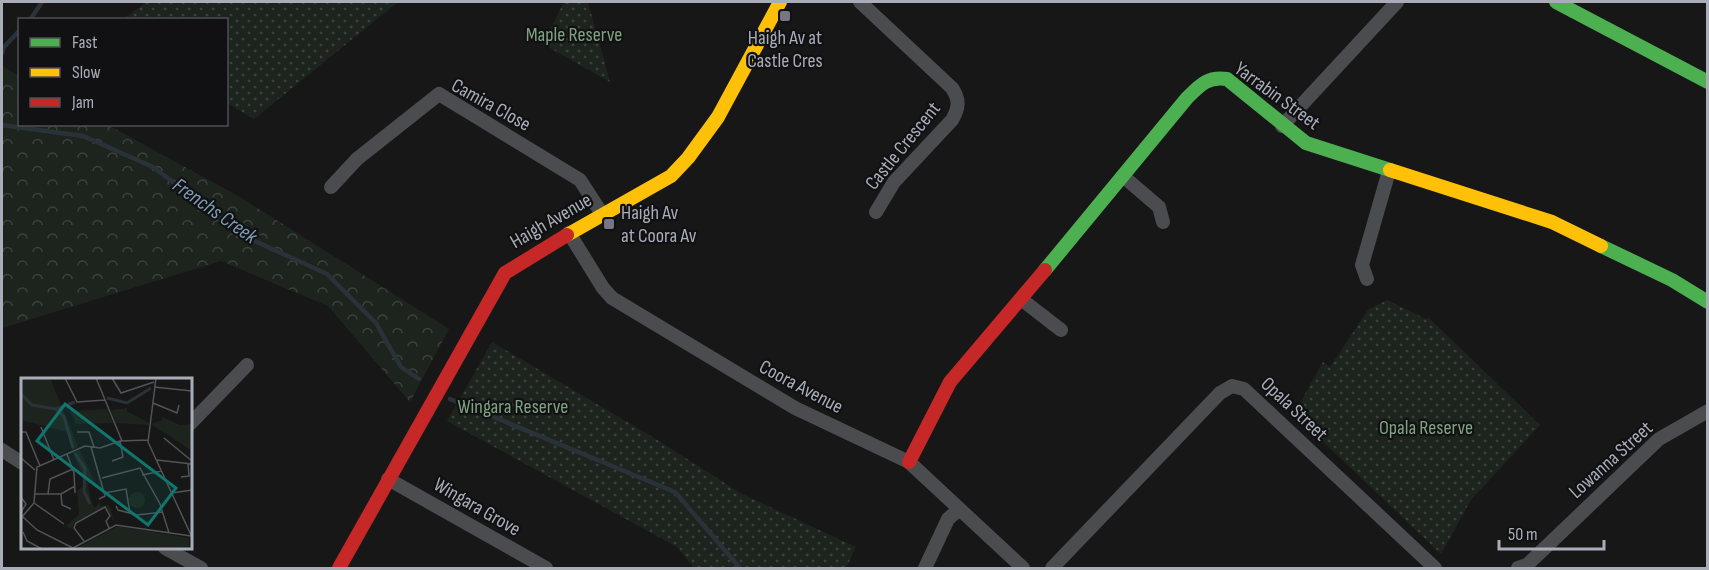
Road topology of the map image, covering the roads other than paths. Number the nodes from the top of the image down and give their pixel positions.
1 (780, 2) edge
2 (860, 2) edge
3 (1397, 2) edge
4 (1556, 2) edge
5 (1707, 82) edge
6 (1282, 126) junction
7 (1389, 171) junction
8 (1124, 177) junction
9 (331, 187) dead end
10 (876, 212) dead end
11 (602, 214) junction
12 (1163, 222) dead end
13 (569, 233) junction
14 (1367, 279) dead end
15 (1021, 299) junction
16 (1707, 302) edge
17 (1061, 330) dead end
18 (246, 365) dead end
19 (1707, 411) edge
20 (192, 422) edge
21 (2, 450) edge
22 (21, 462) edge
23 (909, 462) junction
24 (388, 479) junction
25 (958, 510) junction
26 (167, 549) edge
27 (201, 568) edge
28 (339, 568) edge
29 (546, 568) edge
30 (925, 568) edge
31 (1023, 568) edge
32 (1052, 568) edge
33 (1435, 568) edge
34 (1518, 568) edge

1 - 11 street, Haigh Avenue
2 - 10 street, Castle Crescent
3 - 6 street
4 - 5 street
6 - 7 street, Yarrabin Street
6 - 8 street, Yarrabin Street
7 - 14 street
7 - 16 street, Yarrabin Street
8 - 12 street
8 - 15 street, Yarrabin Street
9 - 11 street, Camira Close
11 - 13 street, Haigh Avenue
13 - 23 street, Coora Avenue
13 - 24 street, Haigh Avenue
15 - 17 street
15 - 23 street, Yarrabin Street
18 - 20 street
19 - 34 street, Lowanna Street
21 - 22 street
23 - 25 street, Coora Avenue
24 - 28 street, Haigh Avenue
24 - 29 street, Wingara Grove
25 - 30 street
25 - 31 street, Coora Avenue
26 - 27 street
32 - 33 street, Opala Street

